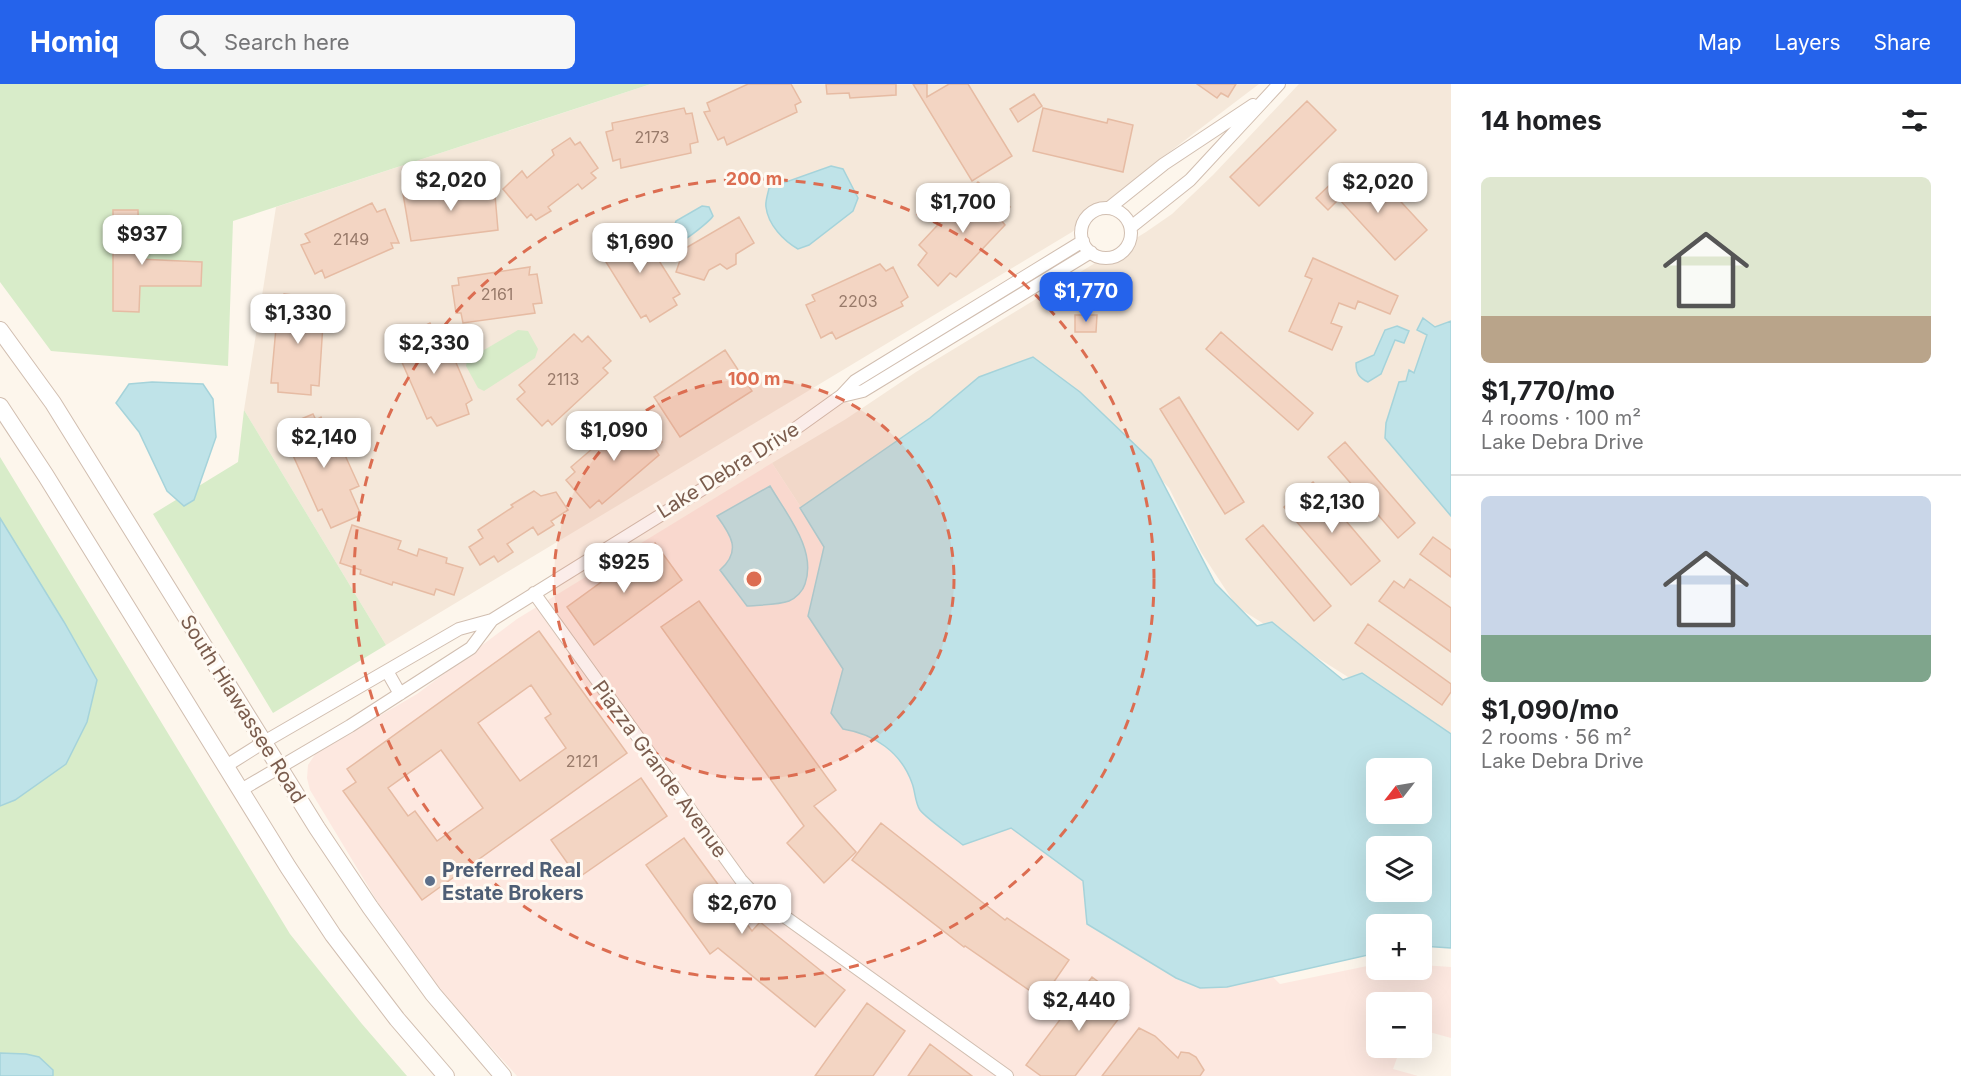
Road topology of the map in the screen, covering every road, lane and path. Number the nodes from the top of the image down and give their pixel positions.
1 (1279, 84) edge
2 (1269, 94) junction
3 (1204, 138) junction
4 (1215, 154) junction
5 (1109, 208) junction
6 (1131, 227) junction
7 (1083, 241) junction
8 (1091, 252) junction
9 (0, 330) edge
10 (840, 396) junction
11 (0, 406) edge
12 (534, 593) junction
13 (492, 620) junction
14 (387, 671) junction
15 (400, 694) junction
16 (264, 742) junction
17 (226, 766) junction
18 (280, 768) junction
19 (241, 790) junction
20 (446, 1076) edge
21 (503, 1076) edge
22 (1007, 1076) edge

1 - 2 street
2 - 3 street
2 - 4 street
3 - 4 street
3 - 5 street
4 - 6 street
5 - 6 street
5 - 7 street
6 - 8 street
7 - 8 street
7 - 10 street, Lake Debra Drive
8 - 10 street, Lake Debra Drive
9 - 16 street, South Hiawassee Road
10 - 12 street, Lake Debra Drive
11 - 17 street
12 - 13 street, Lake Debra Drive
12 - 22 street, Piazza Grande Avenue
13 - 14 street, Lake Debra Drive
13 - 15 street, Lake Debra Drive
14 - 15 street
14 - 16 street, Lake Debra Drive
15 - 18 street, Lake Debra Drive
16 - 17 street, Lake Debra Drive
16 - 18 street, South Hiawassee Road
17 - 19 street
18 - 19 street, Lake Debra Drive
18 - 21 street, South Hiawassee Road
19 - 20 street

